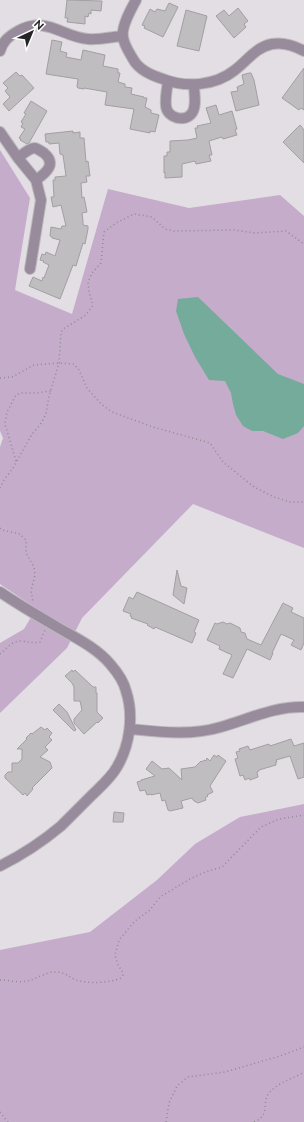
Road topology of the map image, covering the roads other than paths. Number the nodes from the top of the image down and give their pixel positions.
1 (136, 0) edge
2 (122, 36) junction
3 (0, 51) edge
4 (304, 51) edge
5 (168, 81) junction
6 (194, 85) junction
7 (0, 132) edge
8 (18, 158) junction
9 (36, 180) junction
10 (30, 269) dead end
11 (0, 592) edge
12 (304, 707) edge
13 (130, 729) junction
14 (0, 866) edge

1 - 2 street
2 - 3 street
2 - 5 street
4 - 6 street
5 - 6 street
5 - 6 street
7 - 8 street
8 - 9 street
8 - 9 street
9 - 10 street
11 - 13 street
12 - 13 street
13 - 14 street

